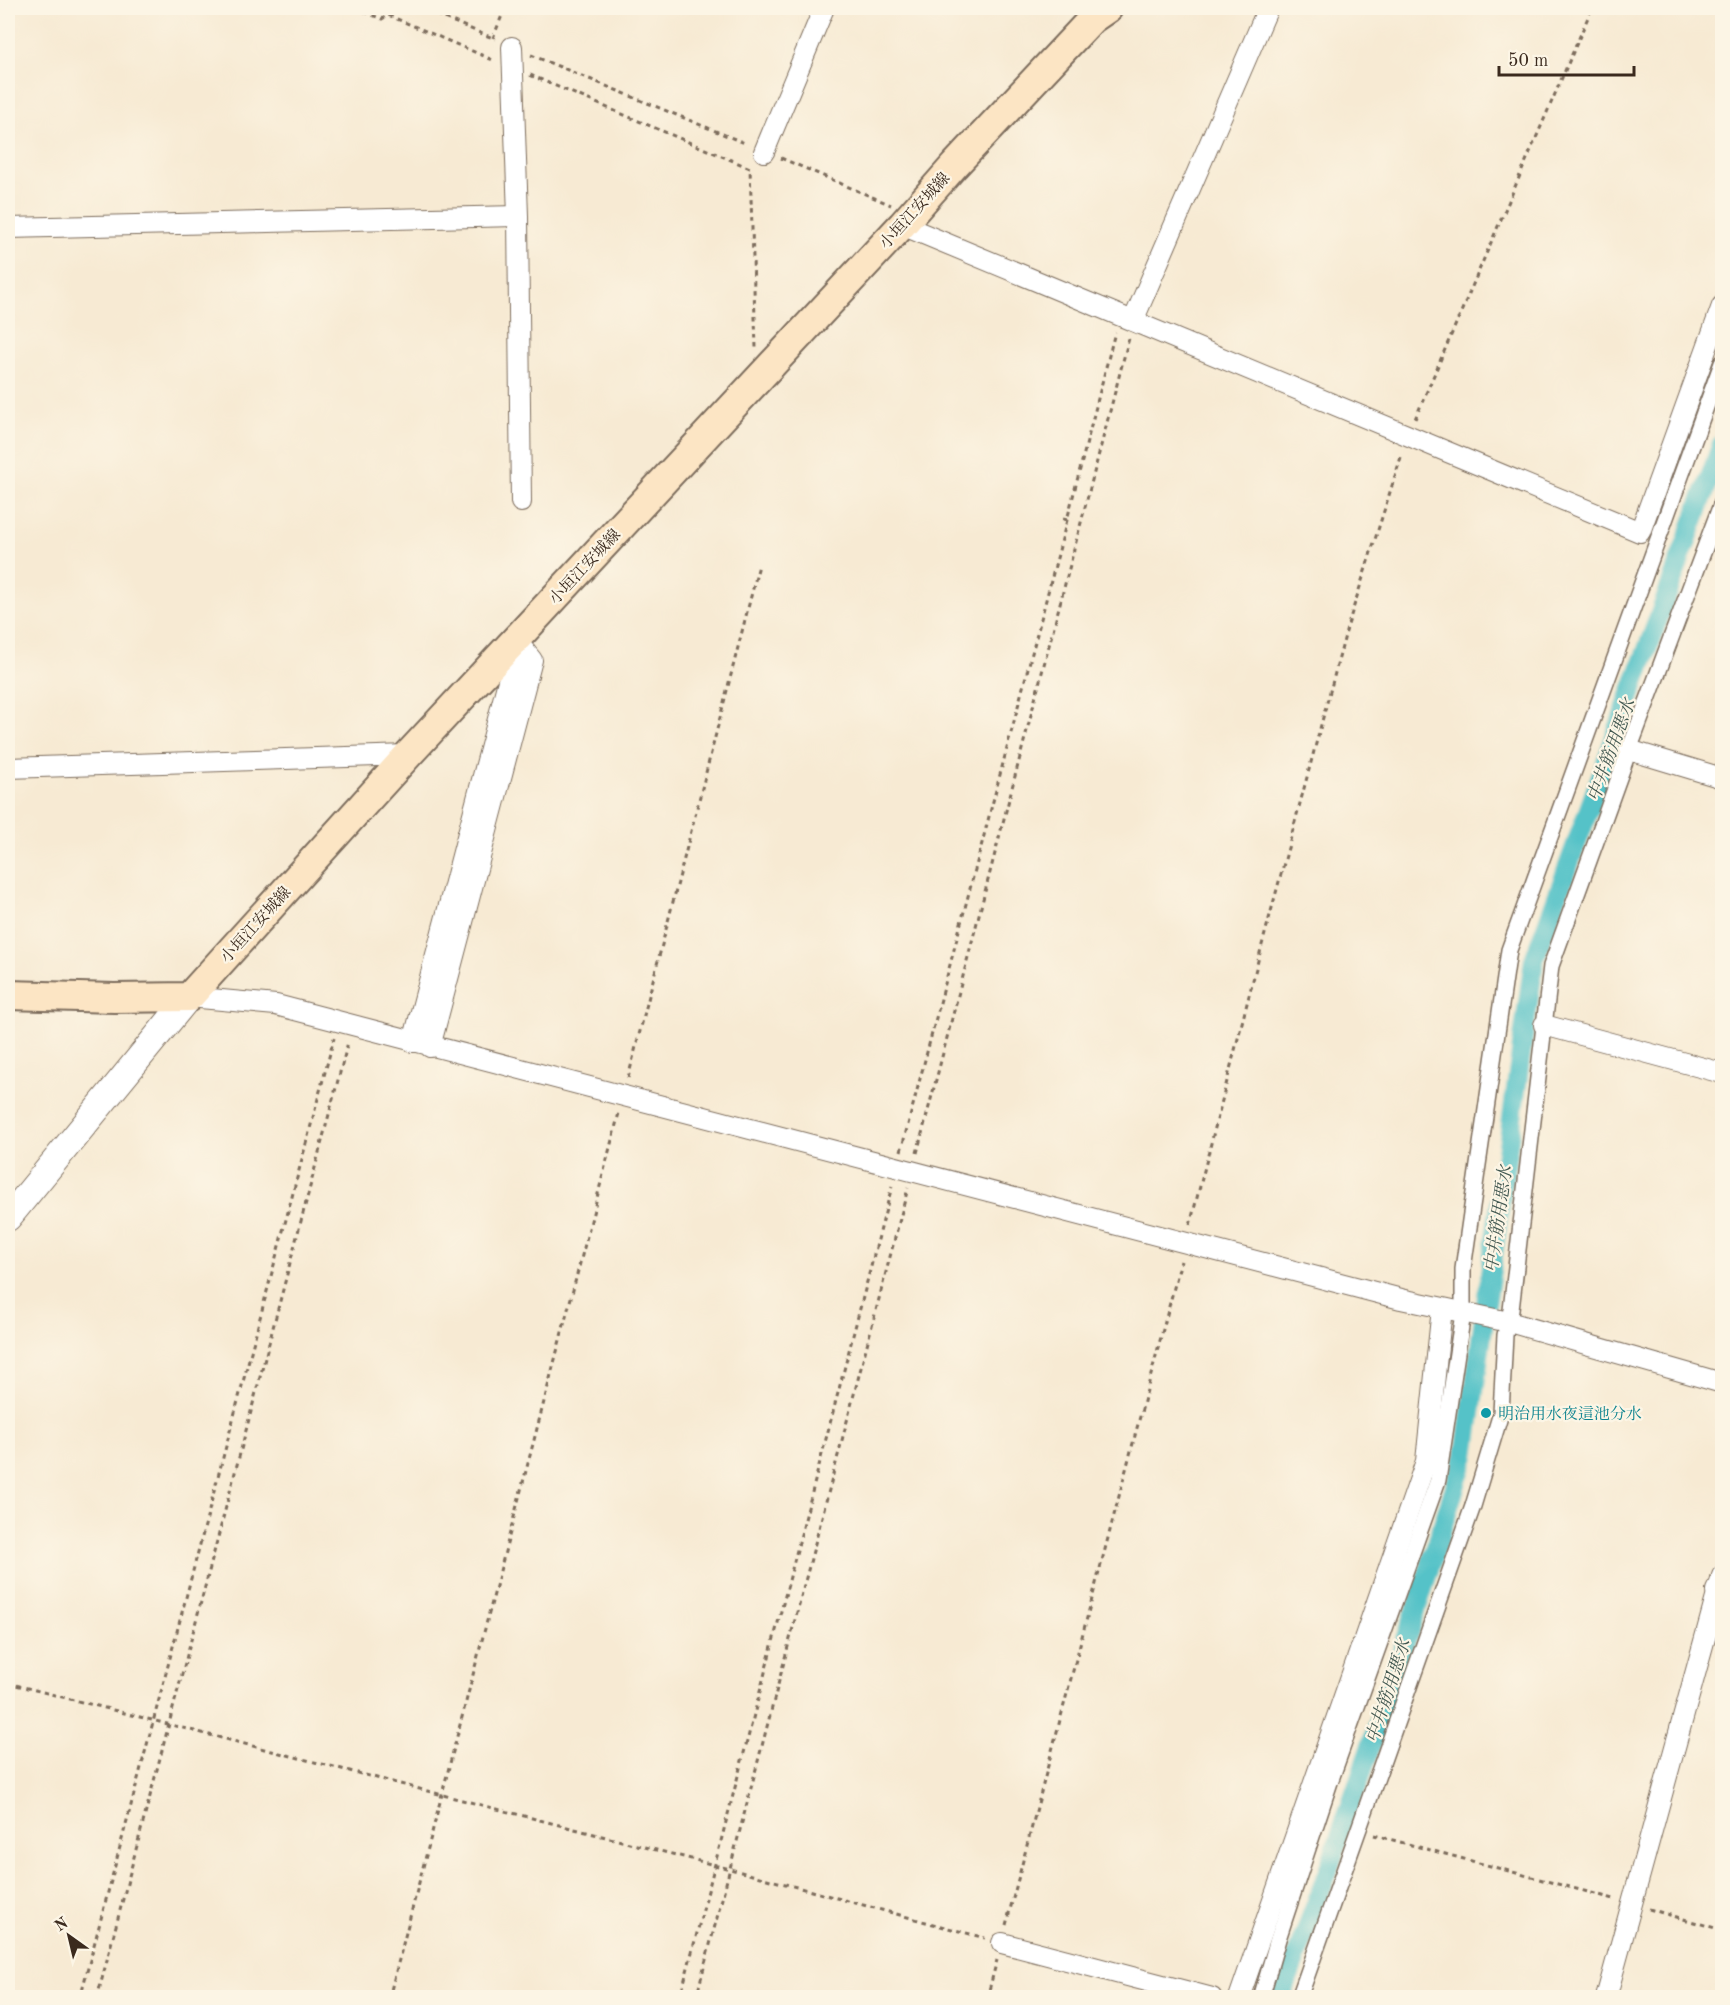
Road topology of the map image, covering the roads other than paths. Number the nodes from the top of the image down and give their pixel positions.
1 (824, 8) edge
2 (1108, 8) edge
3 (1268, 8) edge
4 (512, 47) road end
5 (764, 152) road end
6 (518, 216) junction
7 (907, 219) junction
8 (8, 228) edge
9 (1722, 306) edge
10 (1126, 318) junction
11 (1722, 363) edge
12 (521, 502) dead end
13 (1722, 502) edge
14 (516, 640) junction
15 (1629, 750) junction
16 (408, 755) junction
17 (8, 768) edge
18 (1722, 778) edge
19 (8, 995) edge
20 (189, 997) junction
21 (1544, 1025) junction
22 (422, 1044) junction
23 (1678, 1061) junction
24 (1722, 1073) edge
25 (1722, 1087) edge
26 (8, 1218) edge
27 (1442, 1308) junction
28 (1466, 1314) junction
29 (1502, 1321) junction
30 (1722, 1383) edge
31 (1721, 1586) edge
32 (1002, 1942) road end
33 (1212, 1998) edge
34 (1239, 1998) edge
35 (1261, 1998) edge
36 (1299, 1998) edge
37 (1606, 1998) edge

1 - 5 street
2 - 7 main road, 小垣江安城線
3 - 10 street
4 - 6 street
6 - 8 street
6 - 12 street
7 - 10 street
7 - 14 main road, 小垣江安城線
9 - 10 street
11 - 28 street
13 - 15 street
14 - 16 main road, 小垣江安城線
14 - 22 street
15 - 18 street
15 - 21 street
16 - 17 street
16 - 20 main road, 小垣江安城線
19 - 20 main road
20 - 22 street
20 - 26 street
21 - 23 street
21 - 29 street
22 - 27 street
23 - 24 street
23 - 25 street
27 - 28 street
27 - 34 street
28 - 29 street
28 - 35 street
29 - 30 street
29 - 36 street
31 - 37 street
32 - 33 street

